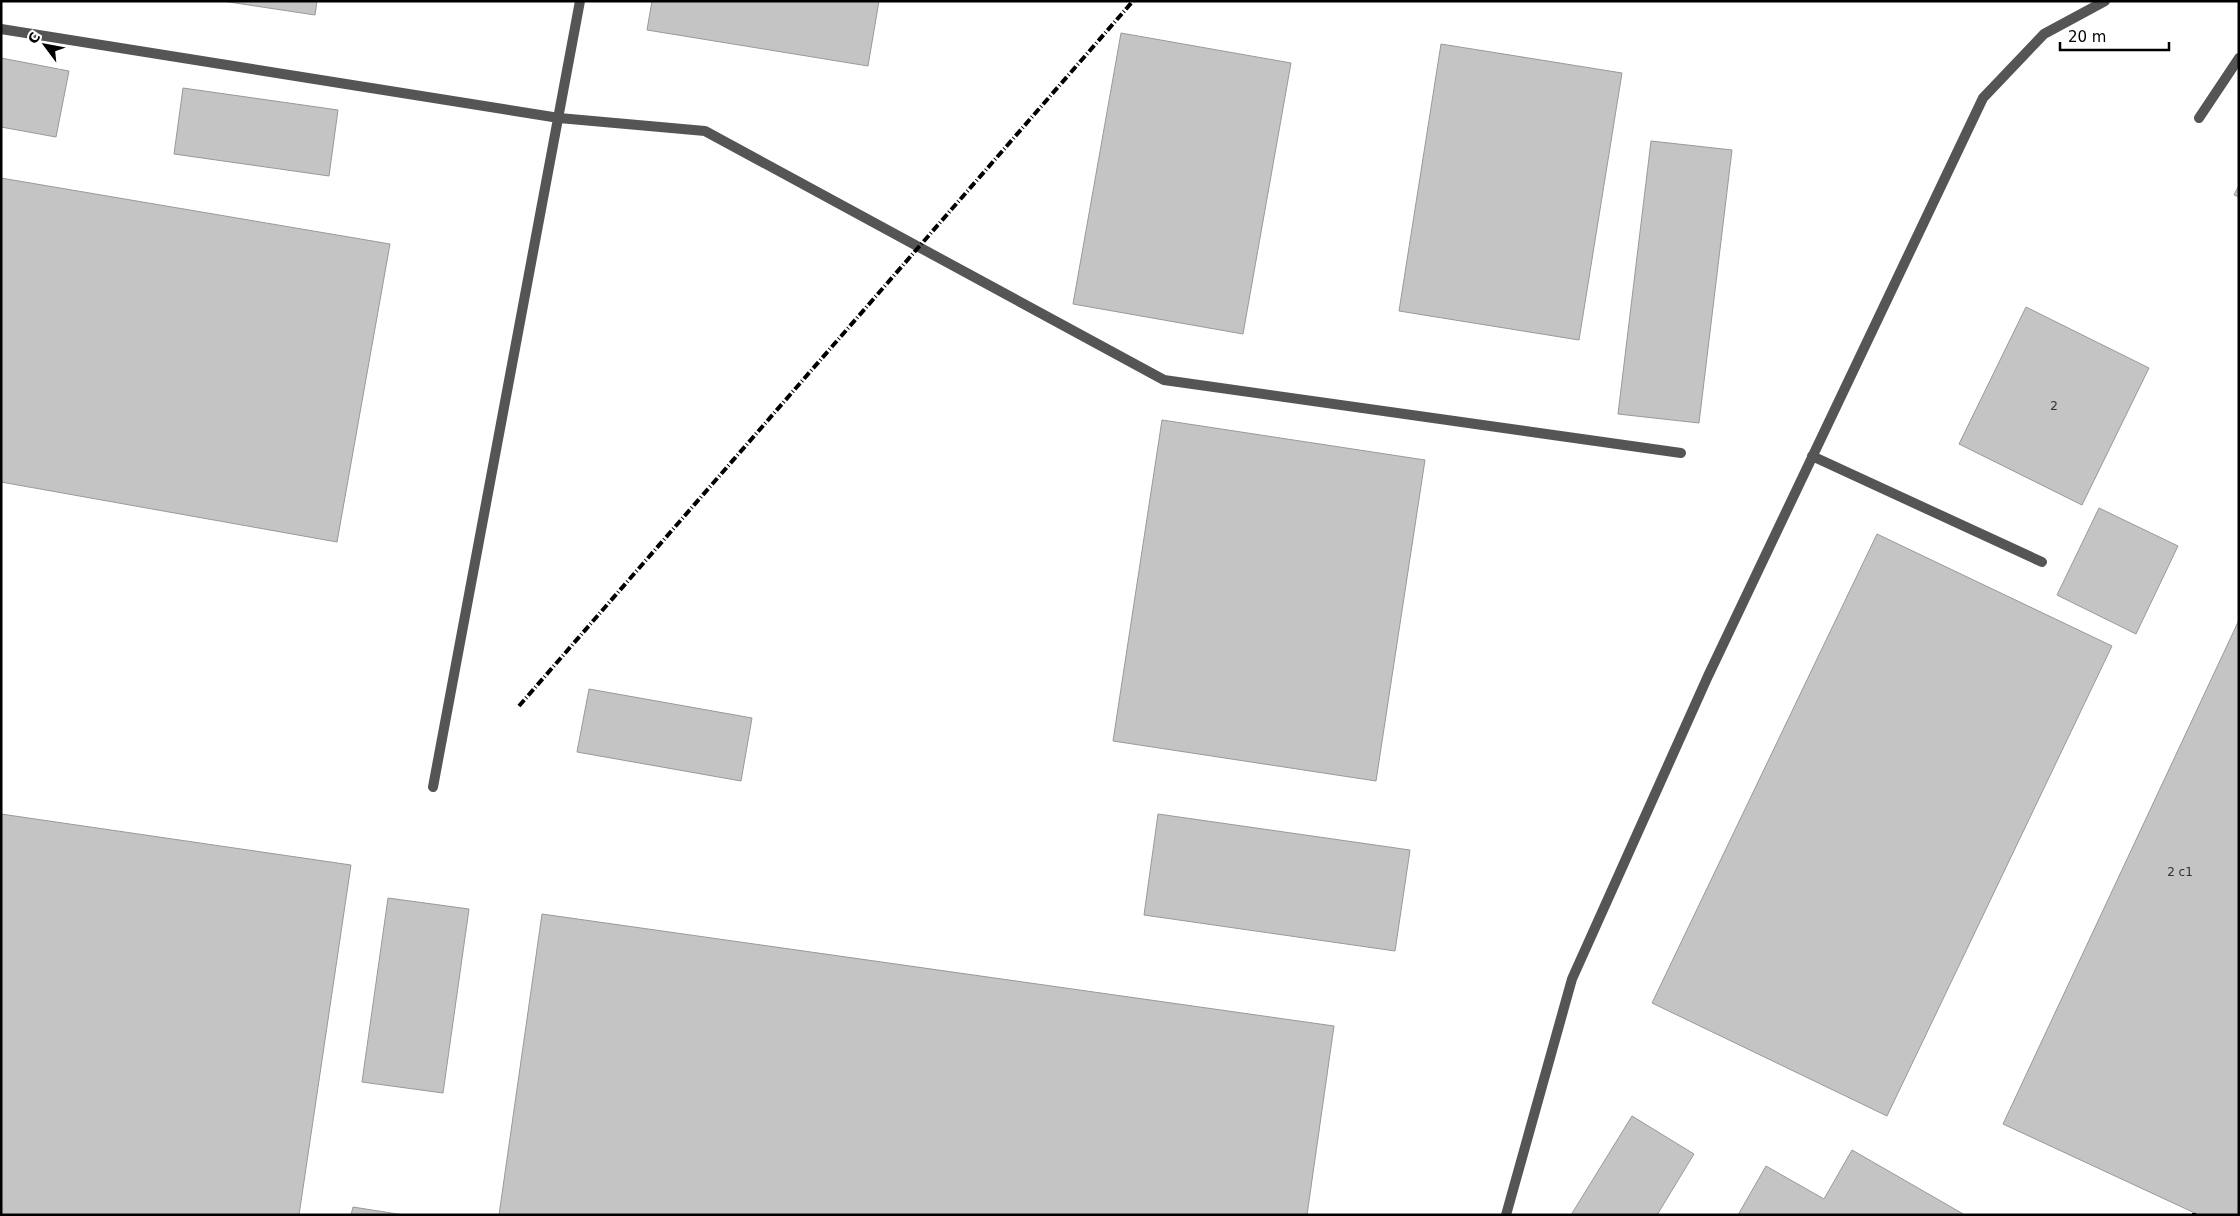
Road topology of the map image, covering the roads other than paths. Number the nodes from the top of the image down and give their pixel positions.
1 (580, 1) edge
2 (2105, 1) edge
3 (1, 29) edge
4 (2239, 58) edge
5 (559, 118) junction
6 (2199, 118) dead end
7 (1681, 453) dead end
8 (1812, 456) junction
9 (2042, 562) dead end
10 (433, 787) dead end
11 (1506, 1215) edge

1 - 5 lane
2 - 8 lane
3 - 5 lane
4 - 6 lane
5 - 7 lane
5 - 10 lane
8 - 9 lane
8 - 11 lane

